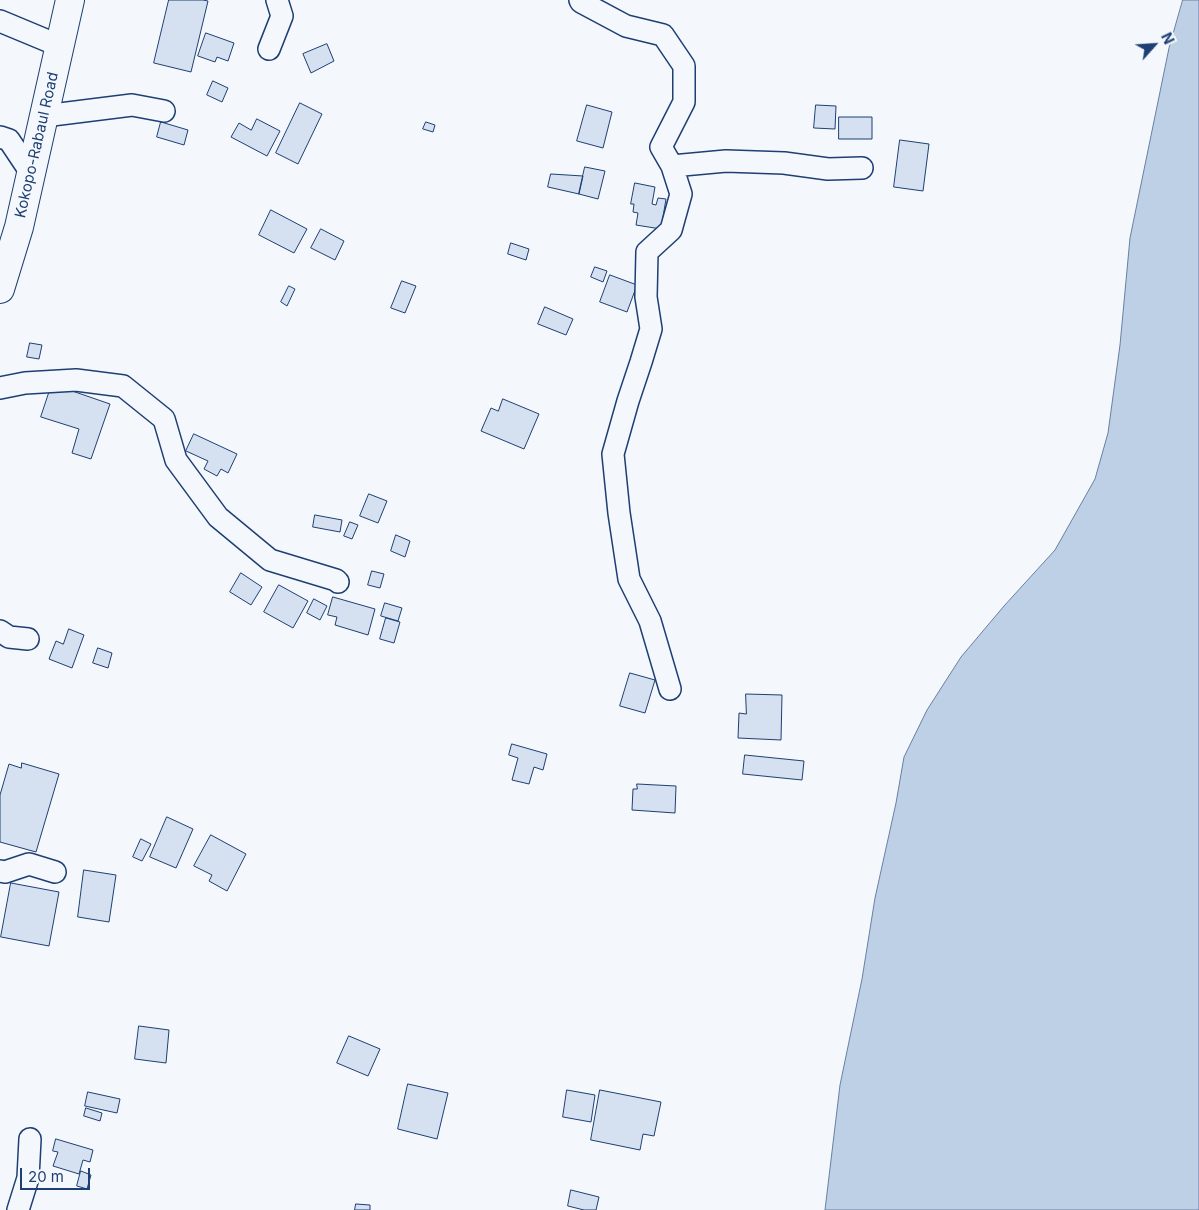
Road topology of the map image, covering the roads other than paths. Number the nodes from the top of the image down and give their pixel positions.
1 (70, 0) edge
2 (277, 0) edge
3 (580, 0) edge
4 (0, 20) edge
5 (60, 46) junction
6 (269, 49) dead end
7 (164, 111) dead end
8 (44, 116) junction
9 (0, 137) edge
10 (672, 166) junction
11 (862, 168) dead end
12 (31, 174) junction
13 (0, 289) edge
14 (0, 388) edge
15 (338, 582) dead end
16 (0, 631) edge
17 (28, 639) dead end
18 (670, 689) dead end
19 (0, 871) edge
20 (55, 872) dead end
21 (30, 1138) dead end
22 (18, 1210) edge

1 - 5 main road, Kokopo-Rabaul Road
2 - 6 street
3 - 10 street
4 - 5 street
5 - 8 main road, Kokopo-Rabaul Road
7 - 8 street
8 - 12 main road, Kokopo-Rabaul Road
9 - 12 street
10 - 11 street
10 - 18 street
12 - 13 main road, Kokopo-Rabaul Road
14 - 15 street
16 - 17 street
19 - 20 street
21 - 22 street

